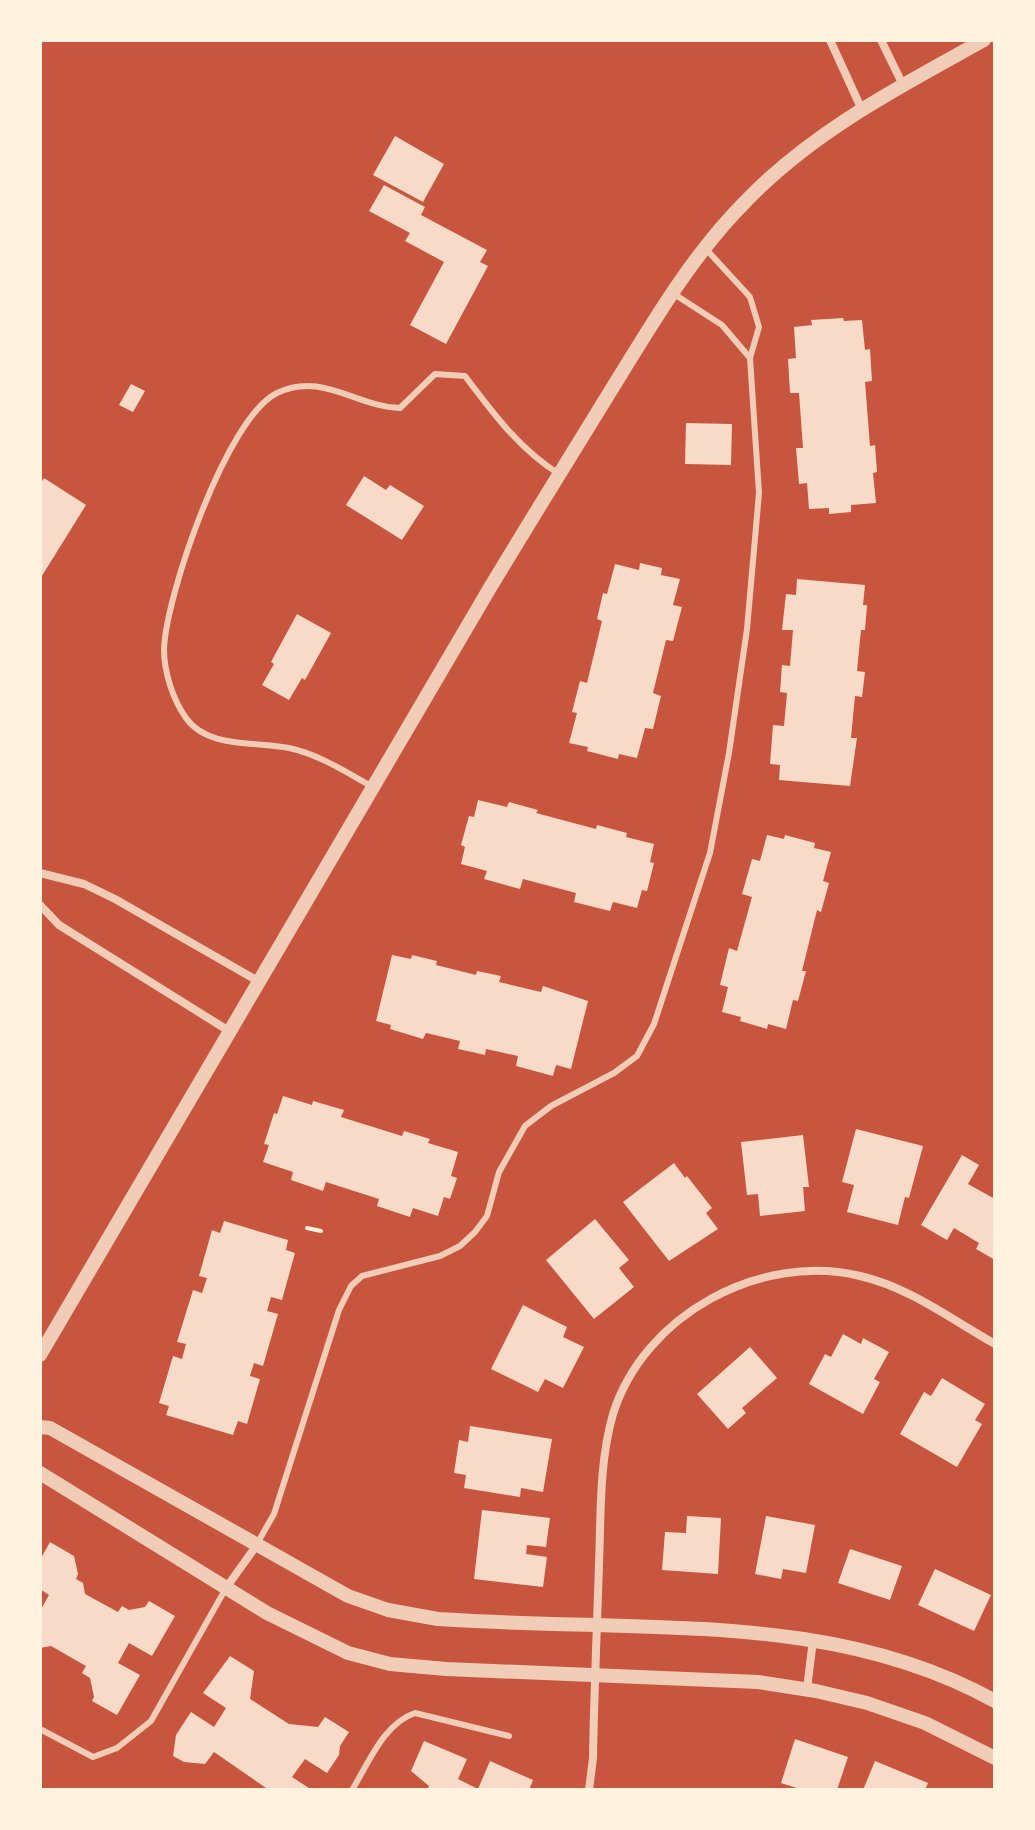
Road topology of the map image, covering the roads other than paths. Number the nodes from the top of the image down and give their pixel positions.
1 (830, 40) edge
2 (881, 40) edge
3 (984, 40) edge
4 (903, 85) junction
5 (862, 110) junction
6 (705, 248) junction
7 (671, 293) junction
8 (750, 358) junction
9 (559, 474) junction
10 (371, 786) junction
11 (40, 873) edge
12 (40, 905) edge
13 (258, 981) junction
14 (229, 1031) junction
15 (995, 1344) edge
16 (40, 1355) edge
17 (40, 1427) edge
18 (40, 1473) edge
19 (256, 1546) junction
20 (226, 1588) junction
21 (596, 1625) junction
22 (813, 1639) junction
23 (594, 1674) junction
24 (807, 1689) junction
25 (995, 1701) edge
26 (40, 1729) edge
27 (509, 1736) dead end
28 (995, 1758) edge
29 (352, 1790) edge
30 (589, 1790) edge

1 - 5 street
2 - 4 street
3 - 4 street
4 - 5 street
5 - 6 street
6 - 7 street
6 - 8 lane
7 - 8 lane
7 - 9 street
8 - 19 lane
9 - 10 street
9 - 10 lane
10 - 13 street
11 - 13 street
12 - 14 street
13 - 14 street
14 - 16 street
15 - 21 street
17 - 19 street
18 - 20 street
19 - 20 street
19 - 21 street
20 - 23 street
20 - 26 lane
21 - 22 street
21 - 23 street
22 - 24 street
22 - 25 street
23 - 24 street
23 - 30 street
24 - 28 street
27 - 29 lane

